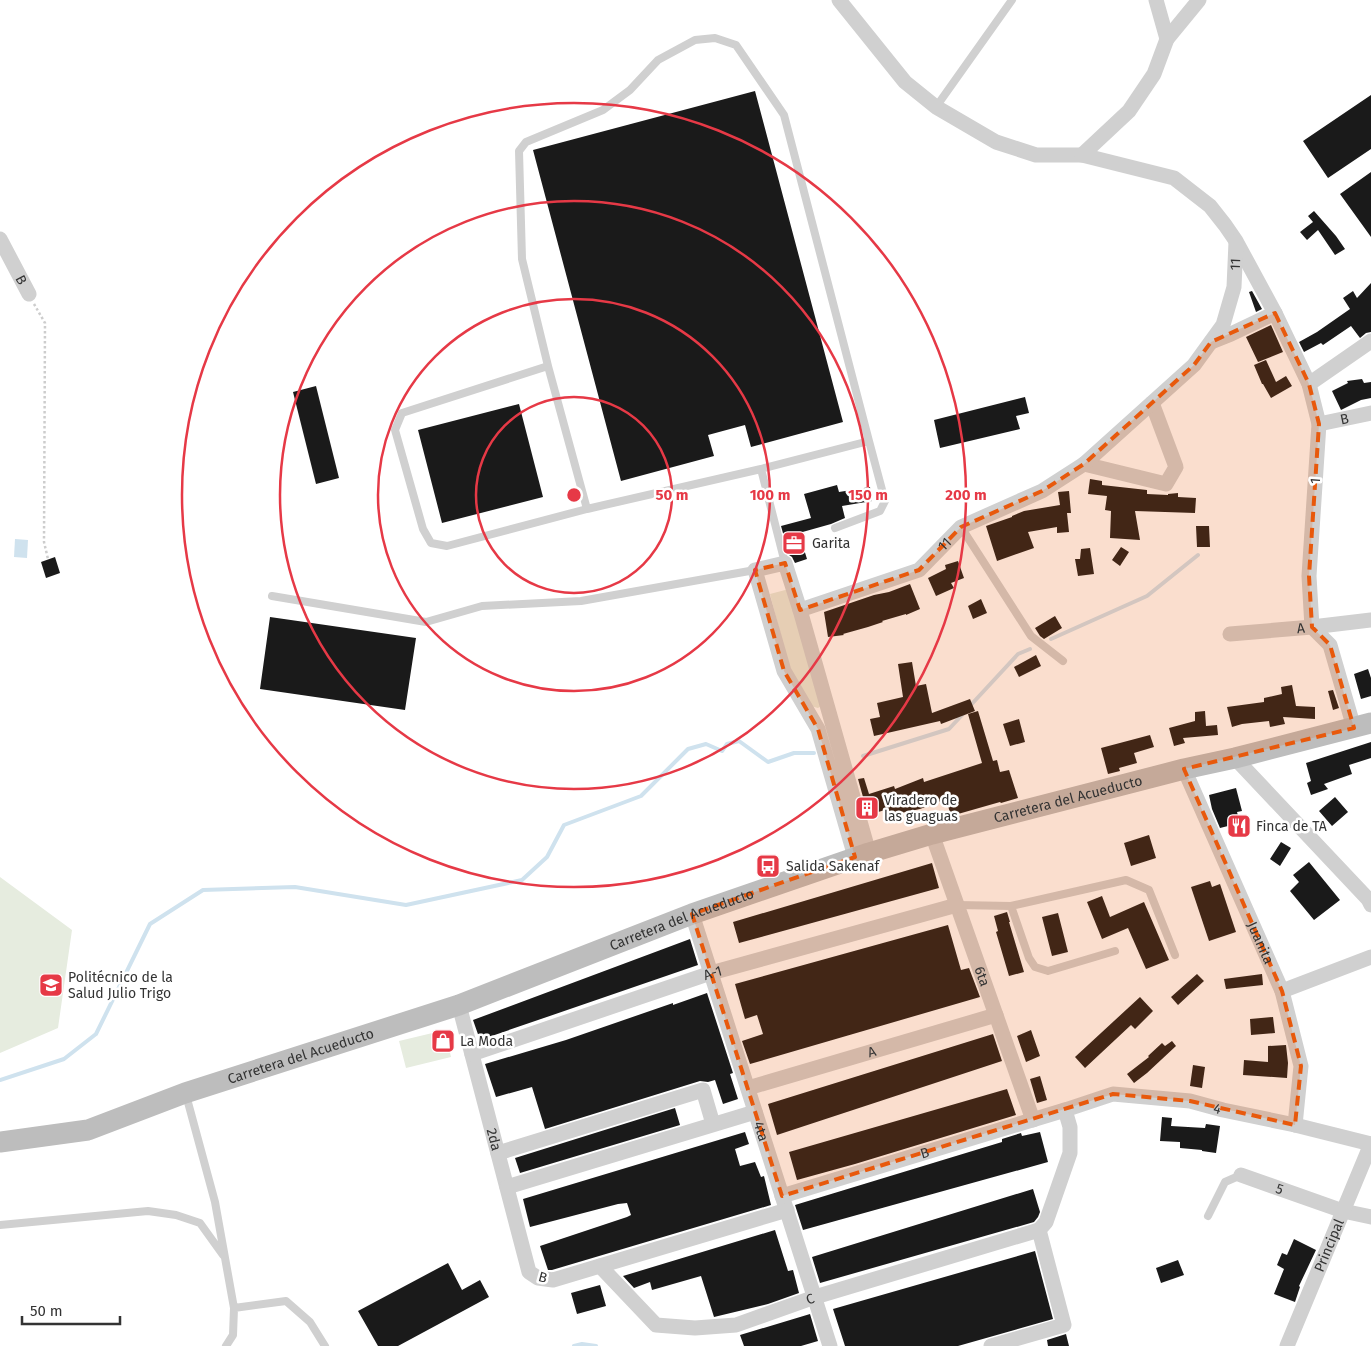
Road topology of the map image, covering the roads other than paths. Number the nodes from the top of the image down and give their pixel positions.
1 (839, 0) edge
2 (1012, 0) edge
3 (1156, 0) edge
4 (1199, 0) edge
5 (1167, 38) junction
6 (936, 107) junction
7 (1082, 155) junction
8 (0, 239) edge
9 (1236, 241) junction
10 (29, 294) road end
11 (1275, 313) junction
12 (1371, 341) edge
13 (1211, 342) junction
14 (548, 366) junction
15 (1309, 384) junction
16 (1152, 403) junction
17 (1371, 412) edge
18 (1319, 424) junction
19 (869, 441) junction
20 (1084, 464) junction
21 (761, 469) junction
22 (587, 509) junction
23 (961, 527) junction
24 (836, 528) dead end
25 (785, 563) junction
26 (755, 570) junction
27 (272, 596) dead end
28 (800, 610) junction
29 (1371, 620) edge
30 (1312, 627) junction
31 (1230, 634) dead end
32 (1063, 661) dead end
33 (1362, 726) edge
34 (1234, 758) junction
35 (1184, 769) junction
36 (932, 834) junction
37 (862, 855) junction
38 (957, 905) junction
39 (1371, 905) edge
40 (1011, 906) junction
41 (692, 914) junction
42 (1115, 952) dead end
43 (1175, 954) dead end
44 (1371, 957) edge
45 (711, 973) junction
46 (1282, 991) junction
47 (459, 1005) junction
48 (996, 1015) junction
49 (472, 1054) junction
50 (748, 1088) junction
51 (185, 1093) junction
52 (1065, 1110) junction
53 (755, 1112) junction
54 (1033, 1120) junction
55 (713, 1124) junction
56 (1296, 1125) junction
57 (0, 1142) edge
58 (1371, 1144) edge
59 (498, 1153) junction
60 (1241, 1176) joint
61 (507, 1187) junction
62 (785, 1203) junction
63 (1344, 1211) junction
64 (1208, 1216) dead end
65 (1371, 1217) edge
66 (0, 1225) edge
67 (1039, 1230) junction
68 (225, 1256) junction
69 (600, 1266) junction
70 (529, 1272) joint
71 (815, 1297) junction
72 (234, 1308) junction
73 (226, 1346) edge
74 (325, 1346) edge
75 (830, 1346) edge
76 (991, 1346) edge
77 (1287, 1346) edge

1 - 6 street, 1
2 - 6 lane
3 - 5 street
4 - 5 street
5 - 7 street
6 - 7 street, 1
7 - 9 street, 1
8 - 10 street, B
9 - 11 street, 1
9 - 13 street, 11
11 - 13 street
11 - 15 street, 1
12 - 15 street
13 - 16 street, 11
14 - 19 lane
14 - 22 lane
14 - 22 lane
15 - 18 street, 1
16 - 20 street, 11
16 - 20 street
17 - 18 street, B
18 - 30 street, 1
19 - 21 lane
19 - 24 lane
20 - 23 street, 11
21 - 22 lane
21 - 25 lane
23 - 28 street, 11
23 - 32 lane
25 - 26 street
25 - 28 street
26 - 27 lane
26 - 37 street
28 - 37 street
29 - 30 street, A
30 - 31 street, A
30 - 33 street
33 - 34 street, Carretera del Acueducto
34 - 35 street, Carretera del Acueducto
34 - 39 street
35 - 36 street, Carretera del Acueducto
35 - 46 street, Juanita
36 - 37 street, Carretera del Acueducto
36 - 38 street, 6ta
37 - 41 street, Carretera del Acueducto
38 - 40 lane
38 - 45 street, A-1
38 - 48 street, 6ta
40 - 42 lane
40 - 43 lane
41 - 45 street, 4ta
41 - 47 street, Carretera del Acueducto
44 - 46 street
45 - 49 street, A-1
45 - 50 street, 4ta
46 - 56 street, Juanita
47 - 49 street, 2da
47 - 51 street, Carretera del Acueducto
48 - 50 street, A
48 - 54 street, 6ta
49 - 59 street, 2da
50 - 53 street, 4ta
51 - 57 street, Carretera del Acueducto
51 - 68 lane
52 - 54 street, B
52 - 56 street, 4
52 - 67 street
53 - 55 street
53 - 62 street, 4ta
54 - 62 street, B
55 - 59 street
55 - 61 street
56 - 58 street, 4
58 - 63 street, Principal
59 - 61 street, 2da
60 - 63 street, 5
60 - 64 lane, 5
61 - 70 street, 2da
62 - 69 street, B
62 - 71 street, 4ta
63 - 65 street, 5
63 - 77 street, Principal
66 - 68 lane
67 - 71 street, C
67 - 76 street
68 - 72 lane
69 - 70 street, B
69 - 71 street, C
71 - 75 street, 4ta
72 - 73 lane
72 - 74 lane

